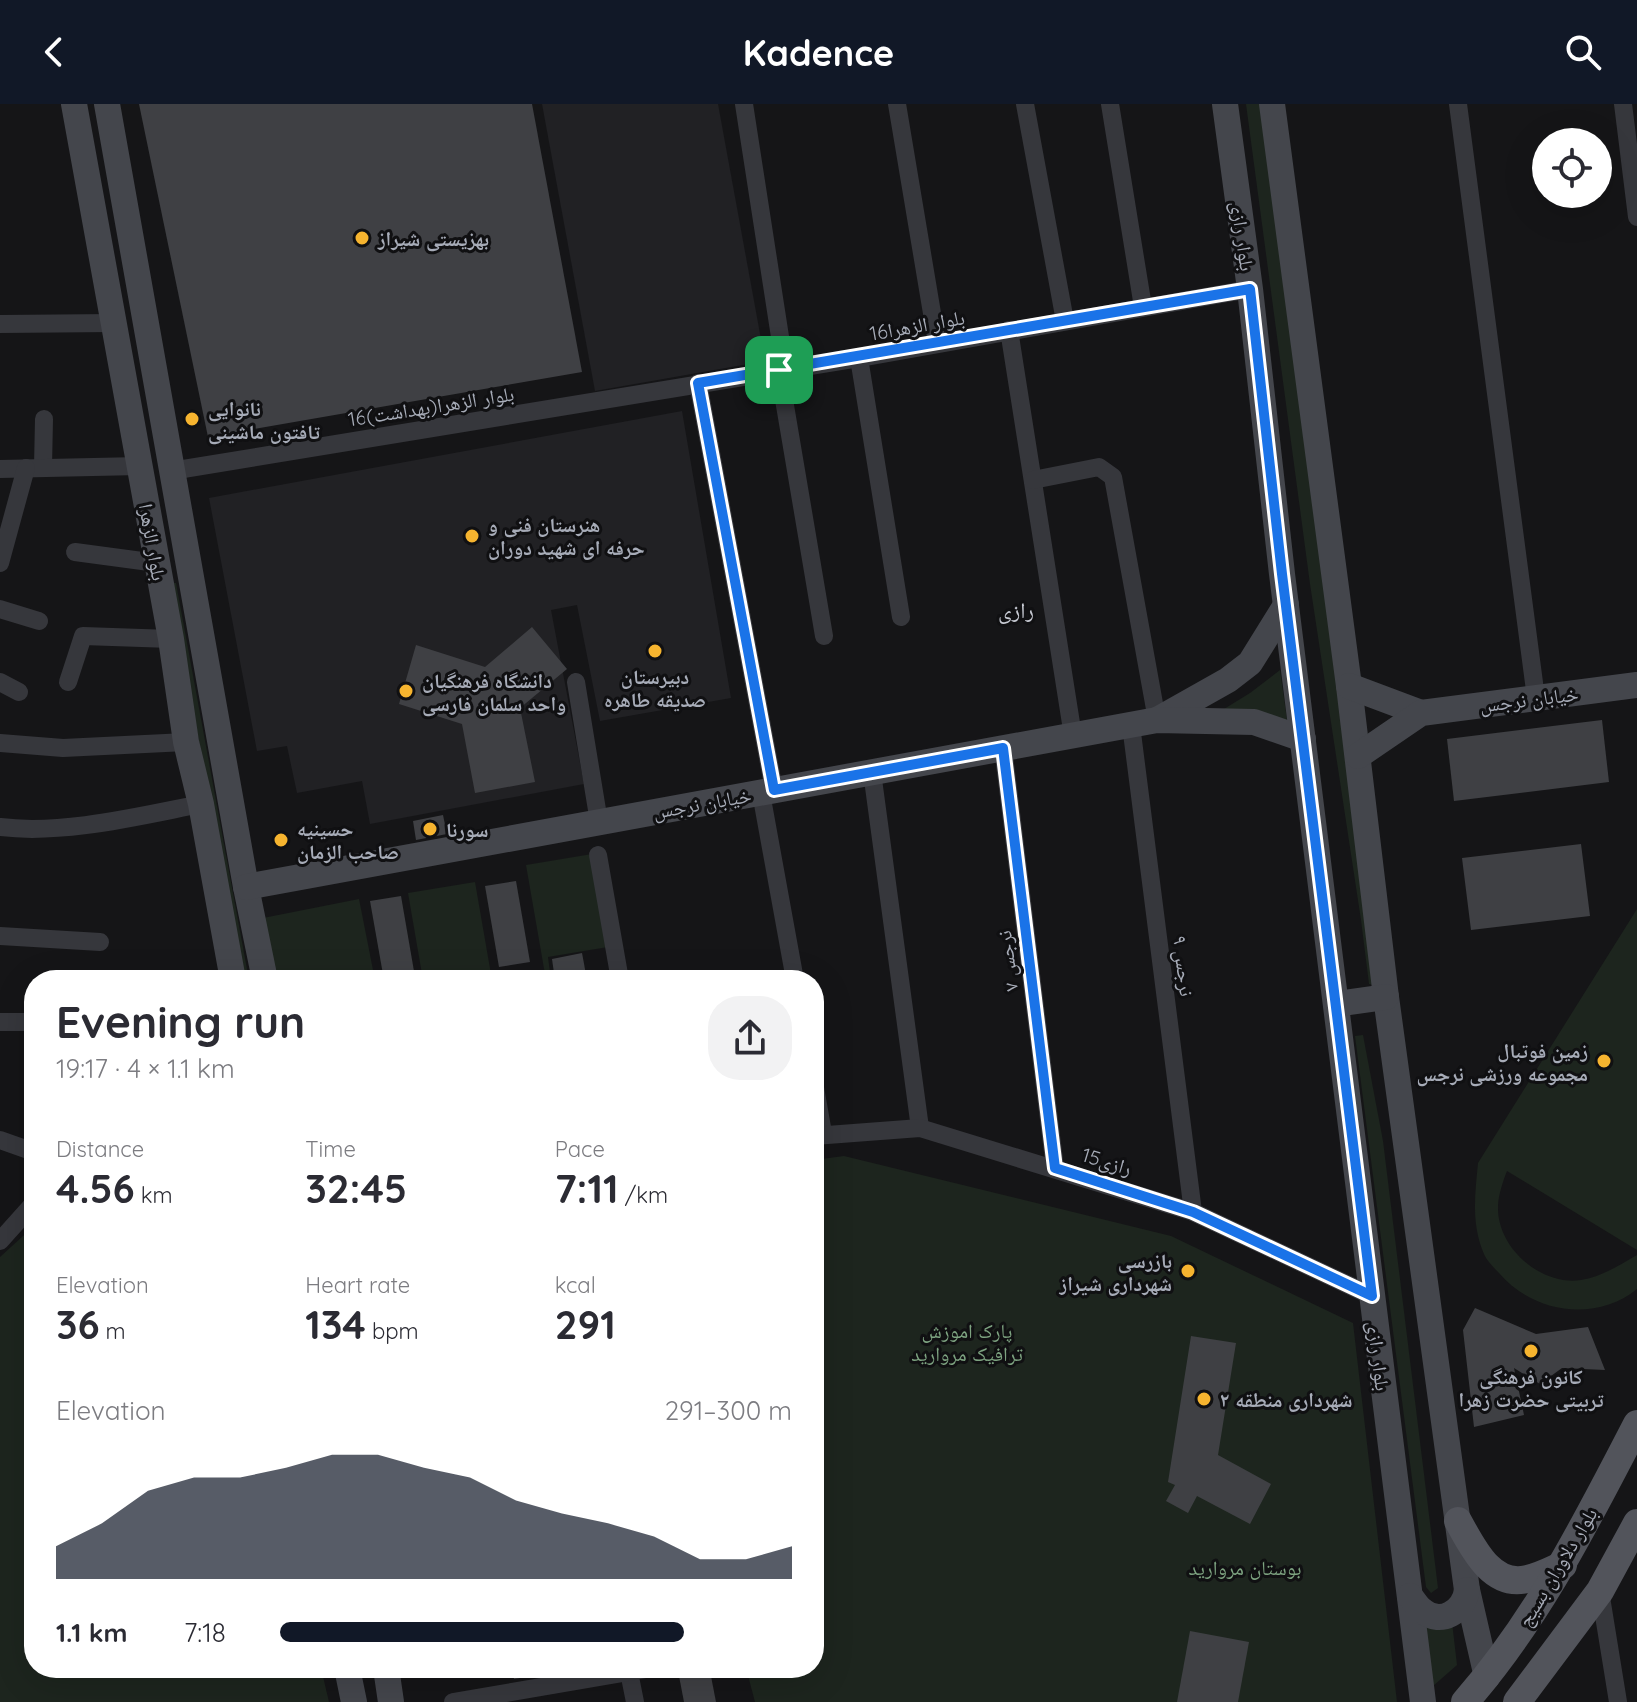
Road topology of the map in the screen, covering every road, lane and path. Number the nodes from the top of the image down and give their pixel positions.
1 (74, 104) edge
2 (107, 104) edge
3 (744, 104) edge
4 (897, 104) edge
5 (1025, 104) edge
6 (1110, 104) edge
7 (1225, 104) edge
8 (1272, 104) edge
9 (1458, 104) edge
10 (1623, 104) edge
11 (1637, 217) edge
12 (1250, 289) junction
13 (1143, 307) junction
14 (1065, 321) junction
15 (114, 323) junction
16 (0, 324) edge
17 (1009, 330) junction
18 (937, 343) junction
19 (859, 358) junction
20 (782, 370) junction
21 (698, 383) junction
22 (44, 419) dead end
23 (140, 466) junction
24 (35, 468) junction
25 (0, 469) edge
26 (171, 471) junction
27 (1033, 480) junction
28 (75, 552) dead end
29 (0, 563) edge
30 (158, 570) junction
31 (190, 576) junction
32 (1286, 605) junction
33 (0, 609) edge
34 (901, 617) dead end
35 (39, 621) dead end
36 (824, 636) dead end
37 (171, 639) junction
38 (0, 682) edge
39 (68, 682) dead end
40 (576, 682) dead end
41 (1637, 685) edge
42 (1349, 686) junction
43 (19, 692) dead end
44 (1536, 698) junction
45 (1421, 713) junction
46 (1157, 720) junction
47 (1131, 725) junction
48 (1073, 736) junction
49 (1303, 739) junction
50 (186, 742) junction
51 (0, 743) edge
52 (1003, 748) junction
53 (1358, 756) junction
54 (872, 772) junction
55 (767, 792) junction
56 (201, 804) junction
57 (599, 822) junction
58 (0, 827) edge
59 (598, 855) dead end
60 (246, 887) junction
61 (0, 936) edge
62 (100, 942) dead end
63 (231, 970) edge
64 (263, 970) edge
65 (618, 970) edge
66 (794, 970) edge
67 (1386, 997) junction
68 (1336, 1004) junction
69 (0, 1022) edge
70 (24, 1022) edge
71 (920, 1128) junction
72 (824, 1134) edge
73 (0, 1140) edge
74 (24, 1148) edge
75 (1055, 1168) junction
76 (1193, 1212) junction
77 (24, 1214) edge
78 (0, 1241) edge
79 (1372, 1296) junction
80 (1637, 1424) edge
81 (1458, 1521) junction
82 (1637, 1523) edge
83 (1563, 1565) junction
84 (1467, 1590) junction
85 (1600, 1591) junction
86 (1410, 1596) junction
87 (1487, 1677) junction
88 (349, 1678) edge
89 (387, 1678) edge
90 (594, 1678) edge
91 (630, 1678) edge
92 (354, 1702) edge
93 (391, 1702) edge
94 (453, 1702) edge
95 (635, 1702) edge
96 (1423, 1702) edge
97 (1465, 1702) edge
98 (1517, 1702) edge
99 (1618, 1702) edge

1 - 15 main road, بلوار الزهرا
2 - 26 main road, بلوار الزهرا
3 - 20 street
4 - 18 street
5 - 14 street
6 - 13 street
7 - 12 main road, بلوار رازی
8 - 42 main road
9 - 44 street
10 - 11 street
12 - 13 street, 16بلوار الزهرا
12 - 32 main road, بلوار رازی
13 - 14 street, 16بلوار الزهرا
14 - 17 street, 16بلوار الزهرا
15 - 16 street
15 - 23 main road, بلوار الزهرا
17 - 18 street, 16بلوار الزهرا
17 - 27 street
18 - 19 street, 16بلوار الزهرا
19 - 20 street, 16بلوار الزهرا
19 - 34 street
20 - 21 street, 16بلوار الزهرا
20 - 36 street
21 - 26 street, 16بلوار الزهرا(بهداشت)
21 - 55 street
22 - 24 street
23 - 24 street
23 - 30 main road, بلوار الزهرا
24 - 25 street
24 - 29 street
26 - 31 main road, بلوار الزهرا
27 - 46 street
27 - 48 street
28 - 30 street
30 - 31 main road
30 - 37 main road, بلوار الزهرا
31 - 60 main road, بلوار الزهرا
32 - 46 main road
32 - 49 main road, بلوار رازی
33 - 35 street
37 - 39 street
37 - 50 main road, بلوار الزهرا
38 - 43 street
40 - 57 street
41 - 44 main road, خیابان نرجس
42 - 45 main road
42 - 53 main road
44 - 45 main road, خیابان نرجس
45 - 53 main road
46 - 47 main road, خیابان نرجس
46 - 49 main road
47 - 48 main road, خیابان نرجس
47 - 76 street, نرجس ۹
48 - 52 main road, خیابان نرجس
49 - 68 main road, بلوار رازی
50 - 51 street
50 - 56 main road, بلوار الزهرا
52 - 54 main road, خیابان نرجس
52 - 75 street, نرجس ۷
53 - 67 main road
54 - 55 main road, خیابان نرجس
54 - 71 street
55 - 57 main road, خیابان نرجس
55 - 66 street
56 - 58 street
56 - 63 main road, بلوار الزهرا
57 - 60 main road, خیابان نرجس
59 - 65 street
60 - 64 main road, بلوار الزهرا
61 - 62 street
67 - 68 main road
67 - 81 main road
68 - 79 main road, بلوار رازی
69 - 70 street
71 - 72 street, 15رازی
71 - 75 street, 15رازی
73 - 74 street
75 - 76 street, 15رازی
76 - 79 street, 15رازی
77 - 78 street
79 - 86 main road, بلوار رازی
80 - 83 main road, بلوار دلاوران بسیج
81 - 83 main road
81 - 84 main road
82 - 85 main road, بلوار دلاوران بسیج
83 - 87 main road, بلوار دلاوران بسیج
84 - 86 main road
84 - 87 main road
85 - 98 main road, بلوار دلاوران بسیج
85 - 99 street
86 - 96 main road, بلوار رازی
87 - 97 main road, بلوار دلاوران بسیج
88 - 92 main road
89 - 93 main road
90 - 94 street
91 - 95 street

